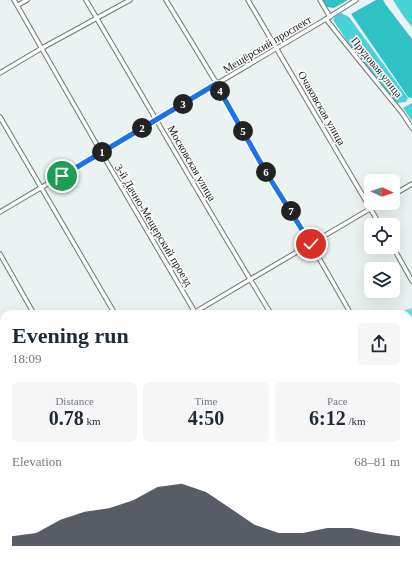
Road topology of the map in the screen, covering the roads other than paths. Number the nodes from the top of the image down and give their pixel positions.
1 (14, 0) edge
2 (27, 0) edge
3 (86, 0) edge
4 (130, 0) edge
5 (166, 0) edge
6 (248, 0) edge
7 (320, 0) edge
8 (356, 0) edge
9 (18, 5) junction
10 (97, 18) junction
11 (328, 18) junction
12 (42, 48) junction
13 (277, 48) junction
14 (0, 72) edge
15 (216, 84) junction
16 (0, 117) edge
17 (157, 120) junction
18 (412, 128) edge
19 (101, 152) junction
20 (412, 184) edge
21 (42, 188) junction
22 (400, 191) edge
23 (364, 196) edge
24 (368, 210) edge
25 (0, 212) edge
26 (311, 244) junction
27 (0, 254) edge
28 (397, 254) edge
29 (250, 279) junction
30 (412, 281) edge
31 (32, 310) edge
32 (113, 310) edge
33 (193, 310) edge
34 (200, 310) edge
35 (269, 310) edge
36 (349, 310) edge

1 - 9 street, 3-й Дачно-Мещерский проезд
2 - 9 street
3 - 10 street, Московская улица
4 - 10 street
5 - 15 street
6 - 13 street, Очаковская улица
7 - 11 street, Прудовая улица
8 - 11 street, Мещёрский проспект
9 - 12 street, 3-й Дачно-Мещерский проезд
10 - 12 street
10 - 17 street, Московская улица
11 - 13 street, Мещёрский проспект
11 - 18 street, Прудовая улица
12 - 14 street
12 - 19 street, 3-й Дачно-Мещерский проезд
13 - 15 street, Мещёрский проспект
13 - 23 street, Очаковская улица
15 - 17 street, Мещёрский проспект
15 - 26 street
16 - 21 street
17 - 19 street, Мещёрский проспект
17 - 29 street, Московская улица
19 - 21 street, Мещёрский проспект
19 - 33 street, 3-й Дачно-Мещерский проезд
20 - 22 street
21 - 25 street, Мещёрский проспект
21 - 32 street
24 - 26 street
26 - 29 street
26 - 36 street
27 - 31 street
28 - 30 street
29 - 34 street
29 - 35 street, Московская улица

